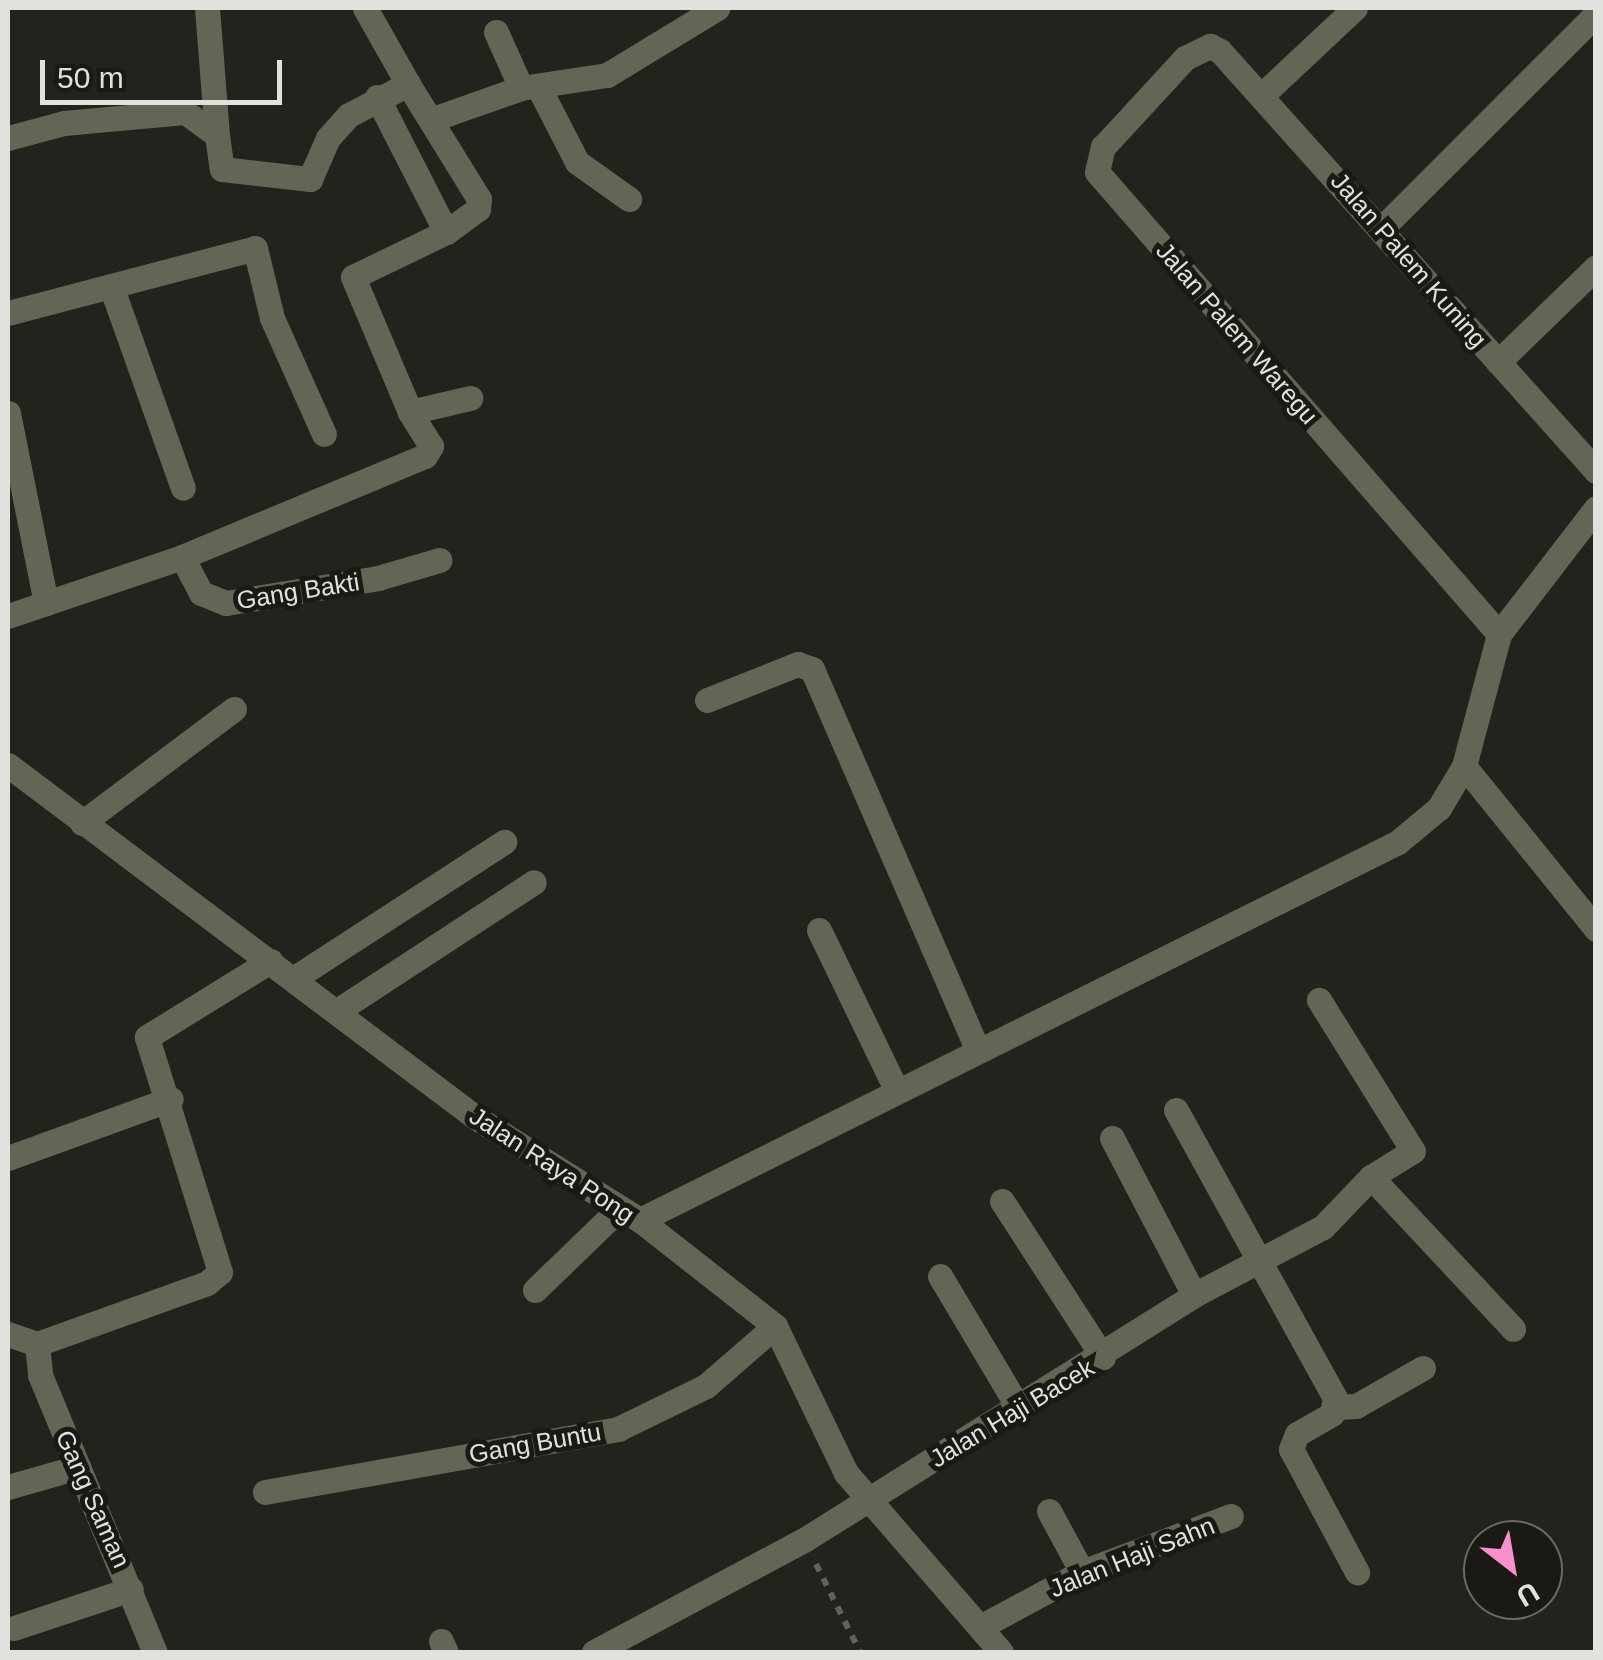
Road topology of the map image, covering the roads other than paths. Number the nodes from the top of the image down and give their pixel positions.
1 (208, 8) edge
2 (365, 8) edge
3 (716, 8) edge
4 (1355, 8) edge
5 (1596, 14) edge
6 (496, 32) dead end
7 (1220, 51) joint
8 (408, 84) junction
9 (530, 88) junction
10 (1262, 94) junction
11 (377, 97) junction
12 (433, 120) junction
13 (217, 135) junction
14 (8, 138) edge
15 (629, 199) dead end
16 (1382, 228) junction
17 (446, 232) junction
18 (1596, 267) edge
19 (111, 286) junction
20 (8, 313) edge
21 (1498, 362) junction
22 (470, 398) dead end
23 (410, 412) junction
24 (8, 413) edge
25 (324, 434) dead end
26 (1596, 471) edge
27 (183, 488) dead end
28 (1596, 508) edge
29 (182, 557) junction
30 (439, 560) dead end
31 (46, 603) junction
32 (8, 616) edge
33 (1498, 634) junction
34 (707, 700) dead end
35 (234, 709) dead end
36 (8, 765) edge
37 (1464, 766) junction
38 (82, 823) junction
39 (504, 842) dead end
40 (534, 882) dead end
41 (1596, 929) edge
42 (819, 930) dead end
43 (270, 961) junction
44 (293, 979) junction
45 (1319, 1000) dead end
46 (337, 1011) junction
47 (978, 1050) junction
48 (897, 1090) junction
49 (171, 1099) junction
50 (1176, 1110) dead end
51 (1112, 1138) dead end
52 (8, 1158) edge
53 (1371, 1177) junction
54 (1002, 1201) dead end
55 (630, 1214) junction
56 (1256, 1261) junction
57 (940, 1276) dead end
58 (535, 1290) dead end
59 (1194, 1296) junction
60 (775, 1326) junction
61 (1512, 1329) dead end
62 (8, 1334) edge
63 (37, 1344) junction
64 (1103, 1357) junction
65 (1424, 1368) dead end
66 (1337, 1407) junction
67 (1020, 1410) junction
68 (78, 1467) junction
69 (8, 1487) edge
70 (266, 1492) dead end
71 (866, 1502) junction
72 (1049, 1512) dead end
73 (1231, 1516) dead end
74 (1082, 1572) junction
75 (1357, 1572) dead end
76 (132, 1589) junction
77 (980, 1627) junction
78 (14, 1628) dead end
79 (155, 1652) edge
80 (594, 1652) edge
81 (1001, 1652) edge

1 - 13 street
2 - 8 street
3 - 9 street
4 - 10 street
5 - 16 street
6 - 9 street
7 - 10 street, Jalan Palem Kuning
7 - 33 street, Jalan Palem Waregu
8 - 11 street
8 - 12 street
9 - 12 street
9 - 15 street
10 - 16 street, Jalan Palem Kuning
11 - 13 street
11 - 17 street
12 - 17 street
13 - 14 street
16 - 21 street, Jalan Palem Kuning
17 - 23 street
18 - 21 street
19 - 20 street
19 - 25 street
19 - 27 street
21 - 26 street, Jalan Palem Kuning
22 - 23 street
23 - 29 street
24 - 31 street
28 - 33 street
29 - 30 street, Gang Bakti
29 - 31 street
31 - 32 street
33 - 37 street
34 - 47 street
35 - 38 street
36 - 38 street, Jalan Raya Pong
37 - 41 street
37 - 47 street
38 - 43 street, Jalan Raya Pong
39 - 44 street
40 - 46 street
42 - 48 street
43 - 44 street, Jalan Raya Pong
43 - 49 street
44 - 46 street, Jalan Raya Pong
45 - 53 street, Jalan Haji Bacek
46 - 55 street, Jalan Raya Pong
47 - 48 street
48 - 55 street
49 - 52 street
49 - 63 street
50 - 56 street
51 - 59 street
53 - 56 street, Jalan Haji Bacek
53 - 61 street
54 - 64 street
55 - 58 street
55 - 60 street, Jalan Raya Pong
56 - 59 street, Jalan Haji Bacek
56 - 66 street
57 - 67 street
59 - 64 street, Jalan Haji Bacek
60 - 70 street, Gang Buntu
60 - 71 street, Jalan Raya Pong
62 - 63 street
63 - 68 street, Gang Saman
64 - 67 street, Jalan Haji Bacek
65 - 66 street
66 - 75 street
67 - 71 street, Jalan Haji Bacek
68 - 69 street
68 - 76 street, Gang Saman
71 - 77 street, Jalan Raya Pong
71 - 80 street, Jalan Haji Bacek
72 - 74 street
73 - 74 street, Jalan Haji Sahn
74 - 77 street, Jalan Haji Sahn
76 - 78 street
76 - 79 street, Gang Saman
77 - 81 street, Jalan Raya Pong

